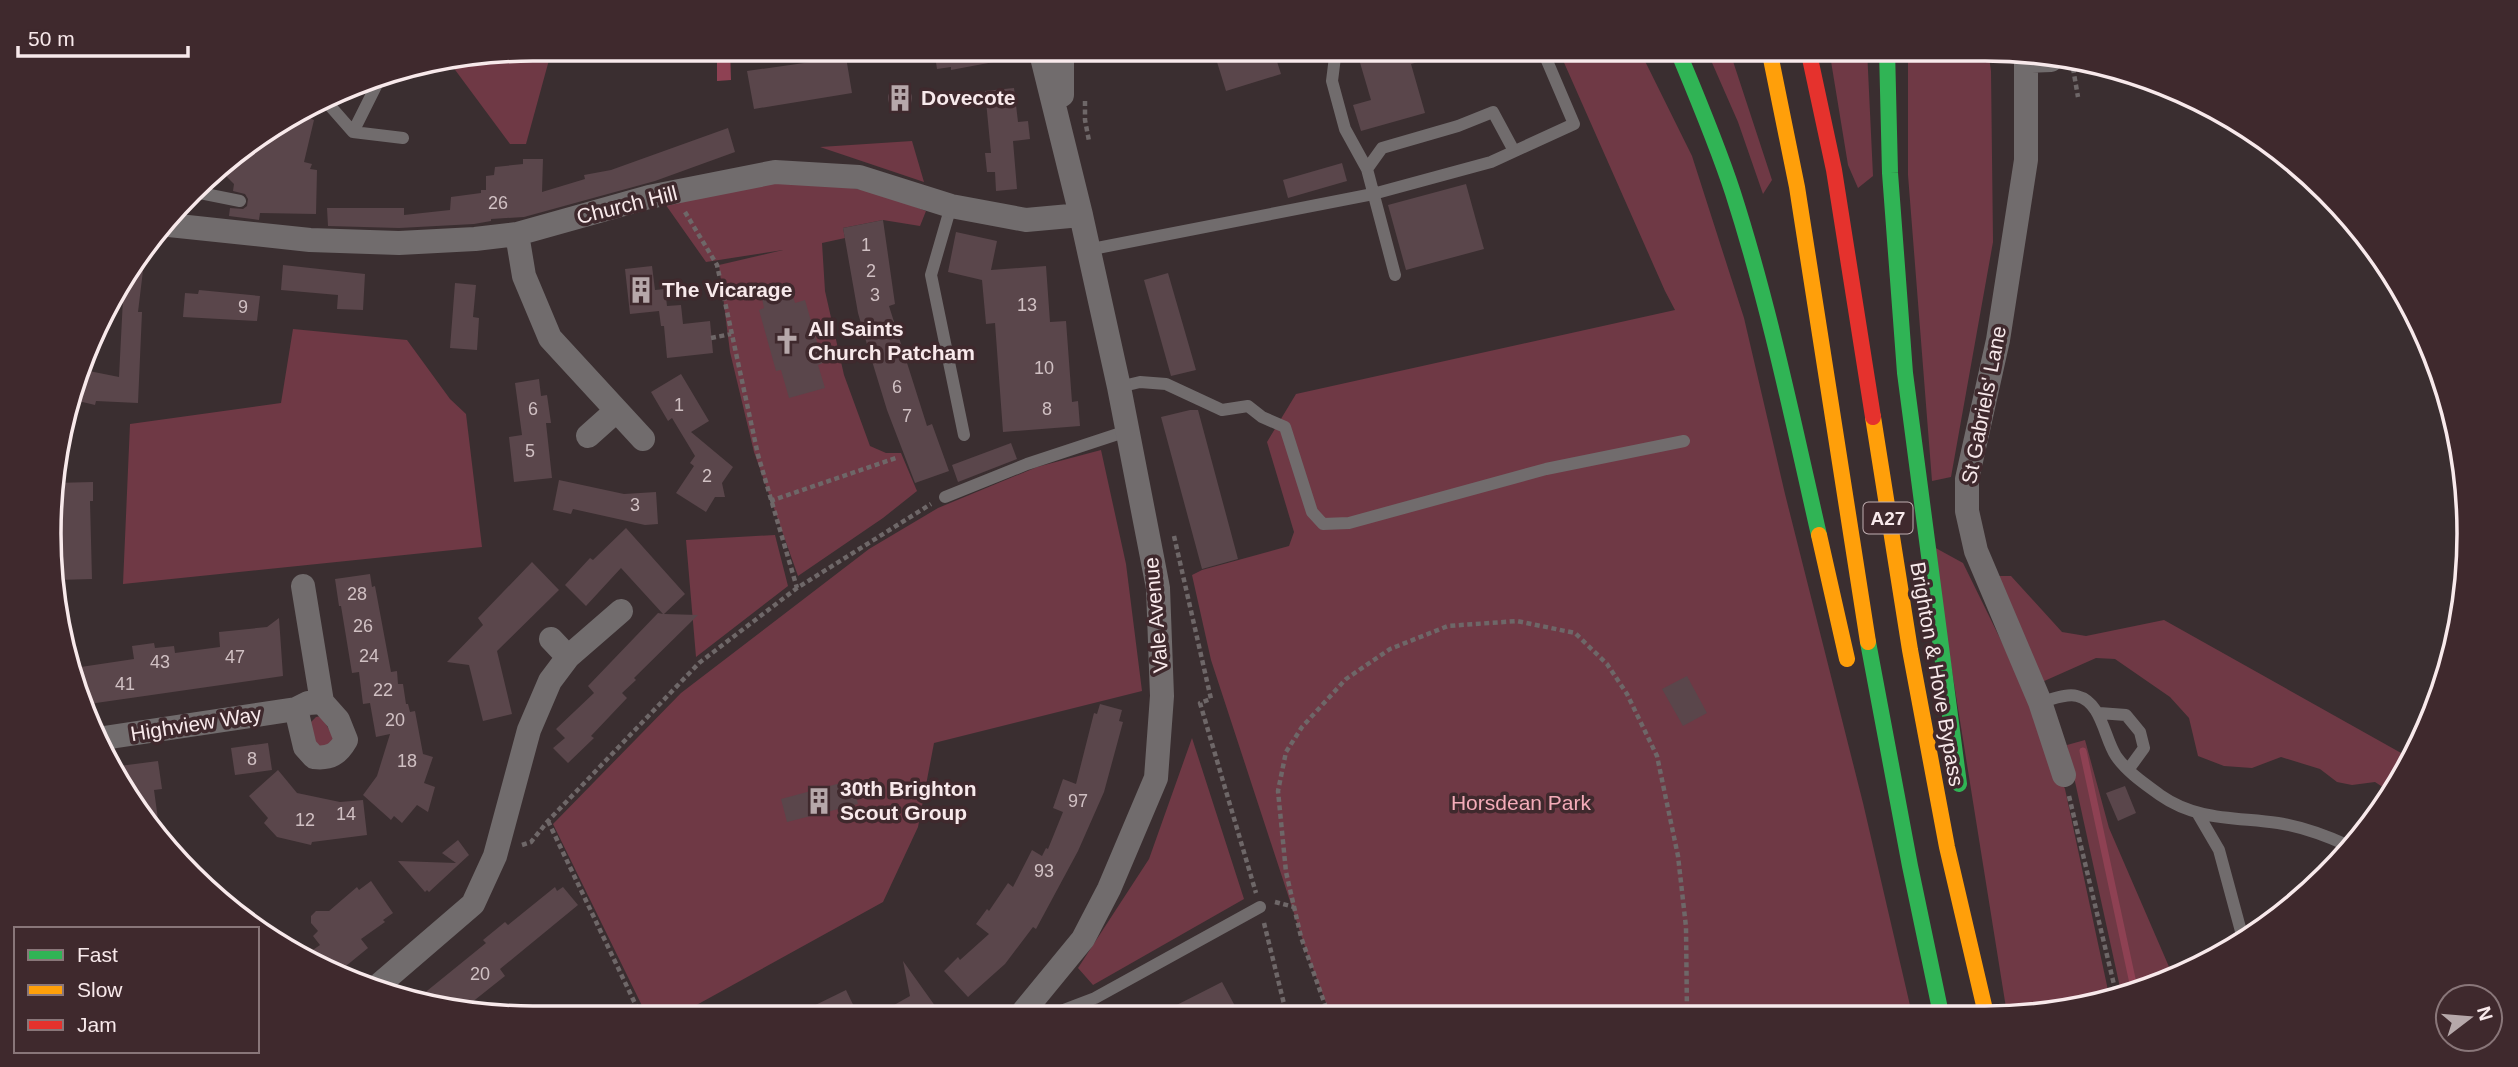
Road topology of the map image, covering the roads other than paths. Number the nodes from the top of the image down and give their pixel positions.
1 (1043, 61) edge
2 (1062, 61) edge
3 (1334, 61) edge
4 (1547, 61) edge
5 (1682, 61) edge
6 (1771, 61) edge
7 (1811, 61) edge
8 (1887, 61) edge
9 (2034, 64) edge
10 (375, 89) edge
11 (331, 107) edge
12 (353, 132) junction
13 (403, 138) dead end
14 (1063, 141) junction
15 (1514, 151) junction
16 (1367, 169) junction
17 (206, 194) edge
18 (1373, 194) junction
19 (240, 201) dead end
20 (951, 206) junction
21 (1081, 215) junction
22 (175, 226) edge
23 (517, 234) junction
24 (1087, 250) junction
25 (1395, 275) dead end
26 (1119, 387) junction
27 (616, 411) junction
28 (1127, 431) junction
29 (964, 435) dead end
30 (588, 436) dead end
31 (643, 439) dead end
32 (1684, 441) dead end
33 (945, 497) road end
34 (303, 586) dead end
35 (621, 611) dead end
36 (1849, 669) dead end
37 (322, 702) junction
38 (2040, 702) junction
39 (296, 709) junction
40 (2099, 713) junction
41 (108, 737) edge
42 (1871, 746) dead end
43 (2128, 770) junction
44 (2064, 775) road end
45 (1960, 795) dead end
46 (2197, 814) junction
47 (2342, 843) edge
48 (1967, 863) dead end
49 (1910, 876) junction
50 (1260, 907) road end
51 (2239, 931) edge
52 (383, 981) edge
53 (1979, 985) junction
54 (1029, 1006) edge
55 (1074, 1006) edge
56 (1939, 1006) edge
57 (1984, 1006) edge

1 - 14 street, Vale Avenue
2 - 14 street, Vale Avenue
3 - 16 lane
4 - 15 lane
5 - 36 highway
6 - 49 highway, A27
7 - 53 highway, Brighton & Hove Bypass / A27
8 - 45 highway, A27
9 - 38 street, St Gabriels' Lane
10 - 12 lane
11 - 12 lane
12 - 13 lane
14 - 21 street, Vale Avenue
15 - 16 lane
15 - 18 lane
16 - 18 lane
17 - 19 lane
18 - 24 lane
18 - 25 lane
20 - 21 street, Church Hill
20 - 23 street, Church Hill
20 - 29 lane
21 - 24 street, Vale Avenue
22 - 23 street, Church Hill
23 - 27 street
24 - 26 street, Vale Avenue
26 - 28 street, Vale Avenue
26 - 32 lane
27 - 30 street
27 - 31 street
28 - 33 lane
28 - 54 street, Vale Avenue
34 - 37 street
35 - 52 street
37 - 39 street, Highview Way
37 - 39 street
38 - 40 lane
38 - 44 street, St Gabriels' Lane
39 - 41 street, Highview Way
40 - 43 lane
40 - 43 lane
42 - 49 highway, A27
43 - 46 lane
46 - 47 lane
46 - 51 lane
48 - 53 highway, A27
49 - 56 highway, A27
50 - 55 lane
53 - 57 highway, Brighton & Hove Bypass / A27

